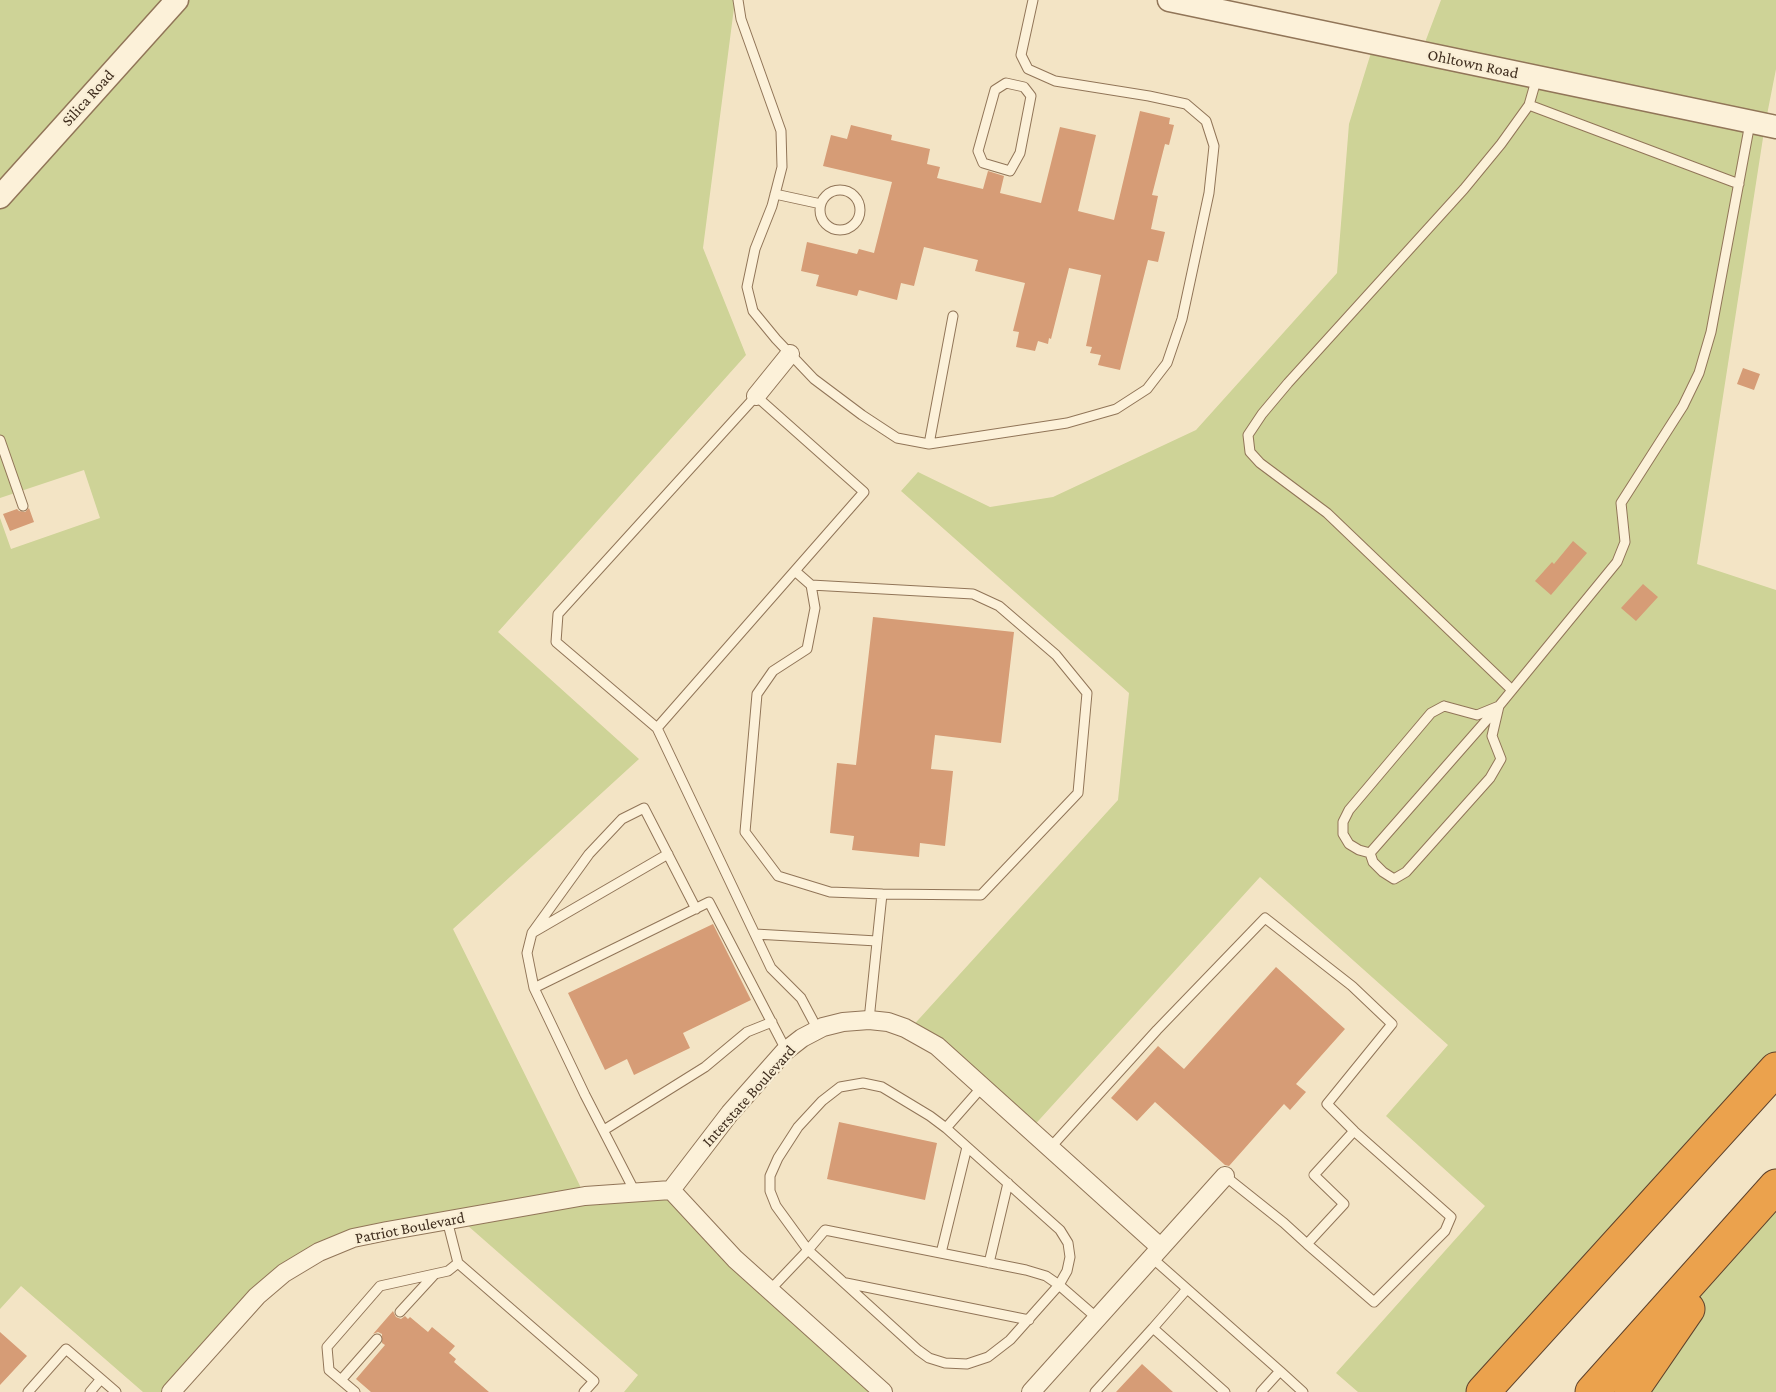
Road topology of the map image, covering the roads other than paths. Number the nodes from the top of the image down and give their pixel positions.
1 (177, 0) edge
2 (738, 0) edge
3 (1033, 0) edge
4 (1169, 0) edge
5 (1028, 69) junction
6 (1537, 77) junction
7 (1024, 87) junction
8 (1529, 105) junction
9 (1750, 122) junction
10 (1776, 127) edge
11 (1739, 184) junction
12 (775, 194) junction
13 (0, 197) edge
14 (821, 204) junction
15 (953, 316) dead end
16 (790, 354) junction
17 (756, 396) junction
18 (0, 440) edge
19 (929, 444) junction
20 (23, 506) dead end
21 (795, 571) junction
22 (811, 585) junction
23 (1512, 690) junction
24 (1499, 706) junction
25 (657, 728) junction
26 (1371, 853) junction
27 (668, 854) junction
28 (882, 894) junction
29 (696, 909) junction
30 (532, 933) junction
31 (755, 934) junction
32 (877, 941) junction
33 (534, 988) junction
34 (869, 1020) junction
35 (772, 1022) junction
36 (818, 1030) junction
37 (786, 1050) junction
38 (1776, 1069) edge
39 (982, 1087) junction
40 (946, 1128) junction
41 (604, 1130) junction
42 (1354, 1131) junction
43 (967, 1147) junction
44 (1050, 1148) junction
45 (1225, 1176) joint
46 (1008, 1183) junction
47 (1776, 1186) edge
48 (671, 1190) junction
49 (635, 1192) junction
50 (1749, 1216) junction
51 (447, 1220) junction
52 (1307, 1244) junction
53 (808, 1250) junction
54 (1155, 1252) junction
55 (941, 1253) junction
56 (458, 1263) junction
57 (989, 1263) junction
58 (434, 1275) junction
59 (844, 1282) junction
60 (1059, 1285) junction
61 (1187, 1289) junction
62 (770, 1290) junction
63 (400, 1312) dead end
64 (1097, 1318) junction
65 (1029, 1320) junction
66 (1153, 1328) junction
67 (377, 1338) dead end
68 (1280, 1371) junction
69 (101, 1379) junction
70 (341, 1380) junction
71 (28, 1392) edge
72 (90, 1392) edge
73 (116, 1392) edge
74 (171, 1392) edge
75 (355, 1392) edge
76 (584, 1392) edge
77 (882, 1392) edge
78 (1031, 1392) edge
79 (1095, 1392) edge
80 (1225, 1392) edge
81 (1261, 1392) edge
82 (1303, 1392) edge
83 (1482, 1392) edge
84 (1592, 1392) edge
85 (1631, 1392) edge

1 - 13 street, Silica Road
2 - 12 lane
3 - 5 lane
4 - 6 street, Ohltown Road
5 - 7 lane
5 - 19 lane
6 - 8 lane
6 - 9 street, Ohltown Road
7 - 7 lane
8 - 11 lane
8 - 23 lane
9 - 10 street, Ohltown Road
9 - 11 lane
11 - 23 lane
12 - 14 lane
12 - 16 lane
14 - 14 lane
15 - 19 lane
16 - 17 street
16 - 19 lane
17 - 21 lane
17 - 25 lane
18 - 20 lane
21 - 22 lane
21 - 25 lane
22 - 28 lane
22 - 28 lane
23 - 24 lane
24 - 26 lane
24 - 26 lane
24 - 26 lane
25 - 31 lane
27 - 29 lane
27 - 30 lane
27 - 30 lane
28 - 32 lane
29 - 33 lane
29 - 35 lane
30 - 33 lane
31 - 32 lane
31 - 36 lane
32 - 34 lane
33 - 41 lane
34 - 36 street, Interstate Boulevard
34 - 39 street, Interstate Boulevard
35 - 37 lane
35 - 41 lane
36 - 37 street, Interstate Boulevard
37 - 48 street, Interstate Boulevard
38 - 83 highway
39 - 40 lane
39 - 44 street, Interstate Boulevard
40 - 43 lane
40 - 53 lane
41 - 49 lane
42 - 44 lane
42 - 52 lane
42 - 52 lane
43 - 46 lane
43 - 55 lane
44 - 54 street, Interstate Boulevard
45 - 52 lane
45 - 54 street
46 - 57 lane
46 - 60 lane
47 - 50 highway
48 - 49 street, Patriot Boulevard
48 - 62 street
49 - 51 street, Patriot Boulevard
50 - 84 highway
50 - 85 highway
51 - 56 lane
51 - 74 street, Patriot Boulevard
53 - 55 lane
53 - 59 lane
53 - 62 lane
54 - 61 lane
54 - 64 street
55 - 57 lane
56 - 58 lane
56 - 76 lane
57 - 60 lane
58 - 63 lane
58 - 70 lane
59 - 65 lane
59 - 65 lane
60 - 64 lane
60 - 65 lane
61 - 66 lane
61 - 68 lane
62 - 77 street
64 - 78 street
66 - 79 lane
66 - 80 lane
67 - 70 lane
68 - 81 lane
68 - 82 lane
69 - 71 lane
69 - 72 lane
69 - 73 lane
70 - 75 lane

